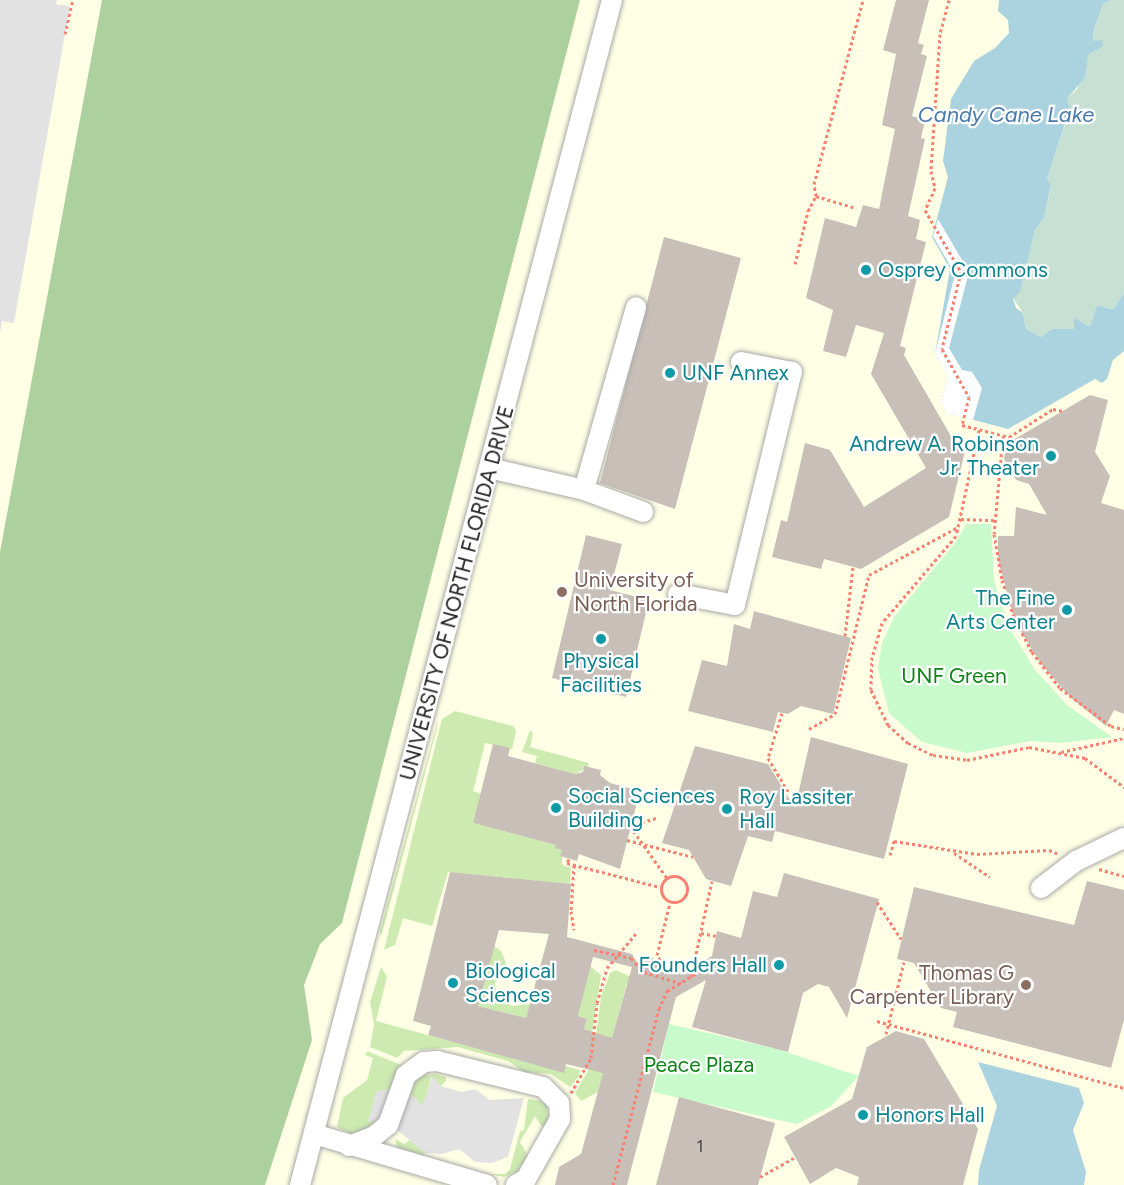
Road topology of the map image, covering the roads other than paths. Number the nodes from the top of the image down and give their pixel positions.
1 (612, 0) edge
2 (636, 308) dead end
3 (741, 362) dead end
4 (489, 468) junction
5 (584, 490) junction
6 (643, 512) dead end
7 (678, 594) dead end
8 (1124, 838) edge
9 (1041, 888) dead end
10 (388, 1125) junction
11 (314, 1134) junction
12 (349, 1146) junction
13 (402, 1163) junction
14 (300, 1185) edge
15 (487, 1185) edge
16 (516, 1185) edge

1 - 4 street, UNIVERSITY OF NORTH FLORIDA DRIVE
2 - 5 street
3 - 7 street
4 - 5 street
4 - 11 street, UNIVERSITY OF NORTH FLORIDA DRIVE
5 - 6 street
8 - 9 street
10 - 12 street
10 - 13 street
10 - 16 street
11 - 12 street
11 - 14 street, UNIVERSITY OF NORTH FLORIDA DRIVE
12 - 13 street
13 - 15 street

